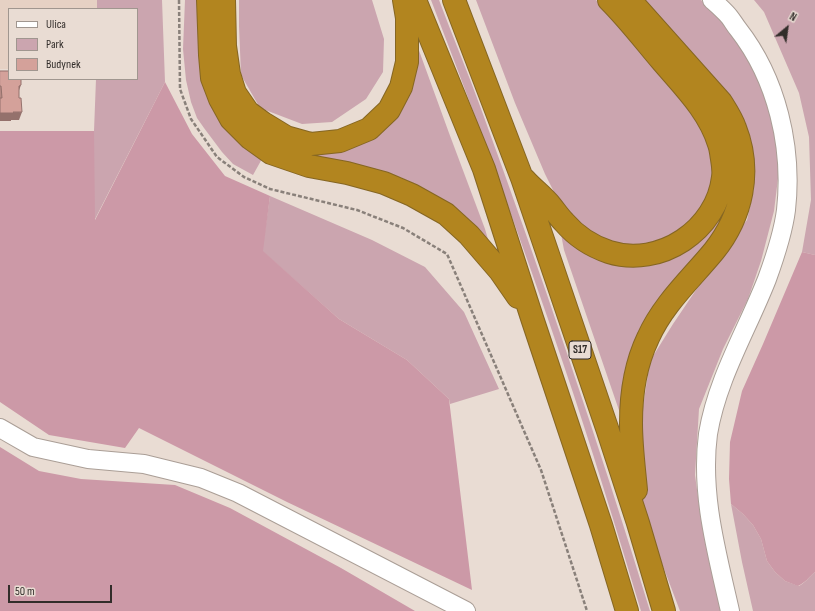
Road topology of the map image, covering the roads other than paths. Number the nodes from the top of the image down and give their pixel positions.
1 (208, 0) edge
2 (224, 0) edge
3 (404, 0) edge
4 (415, 0) edge
5 (454, 0) edge
6 (610, 0) edge
7 (630, 0) edge
8 (712, 0) edge
9 (522, 178) junction
10 (532, 318) junction
11 (0, 428) edge
12 (638, 523) junction
13 (466, 611) edge
14 (626, 611) edge
15 (664, 611) edge
16 (730, 611) edge

1 - 10 highway
2 - 3 highway
4 - 10 highway
5 - 9 highway, S17
6 - 9 highway
7 - 12 highway
8 - 16 street
9 - 12 highway, S17
10 - 14 highway
11 - 13 street
12 - 15 highway, S17

